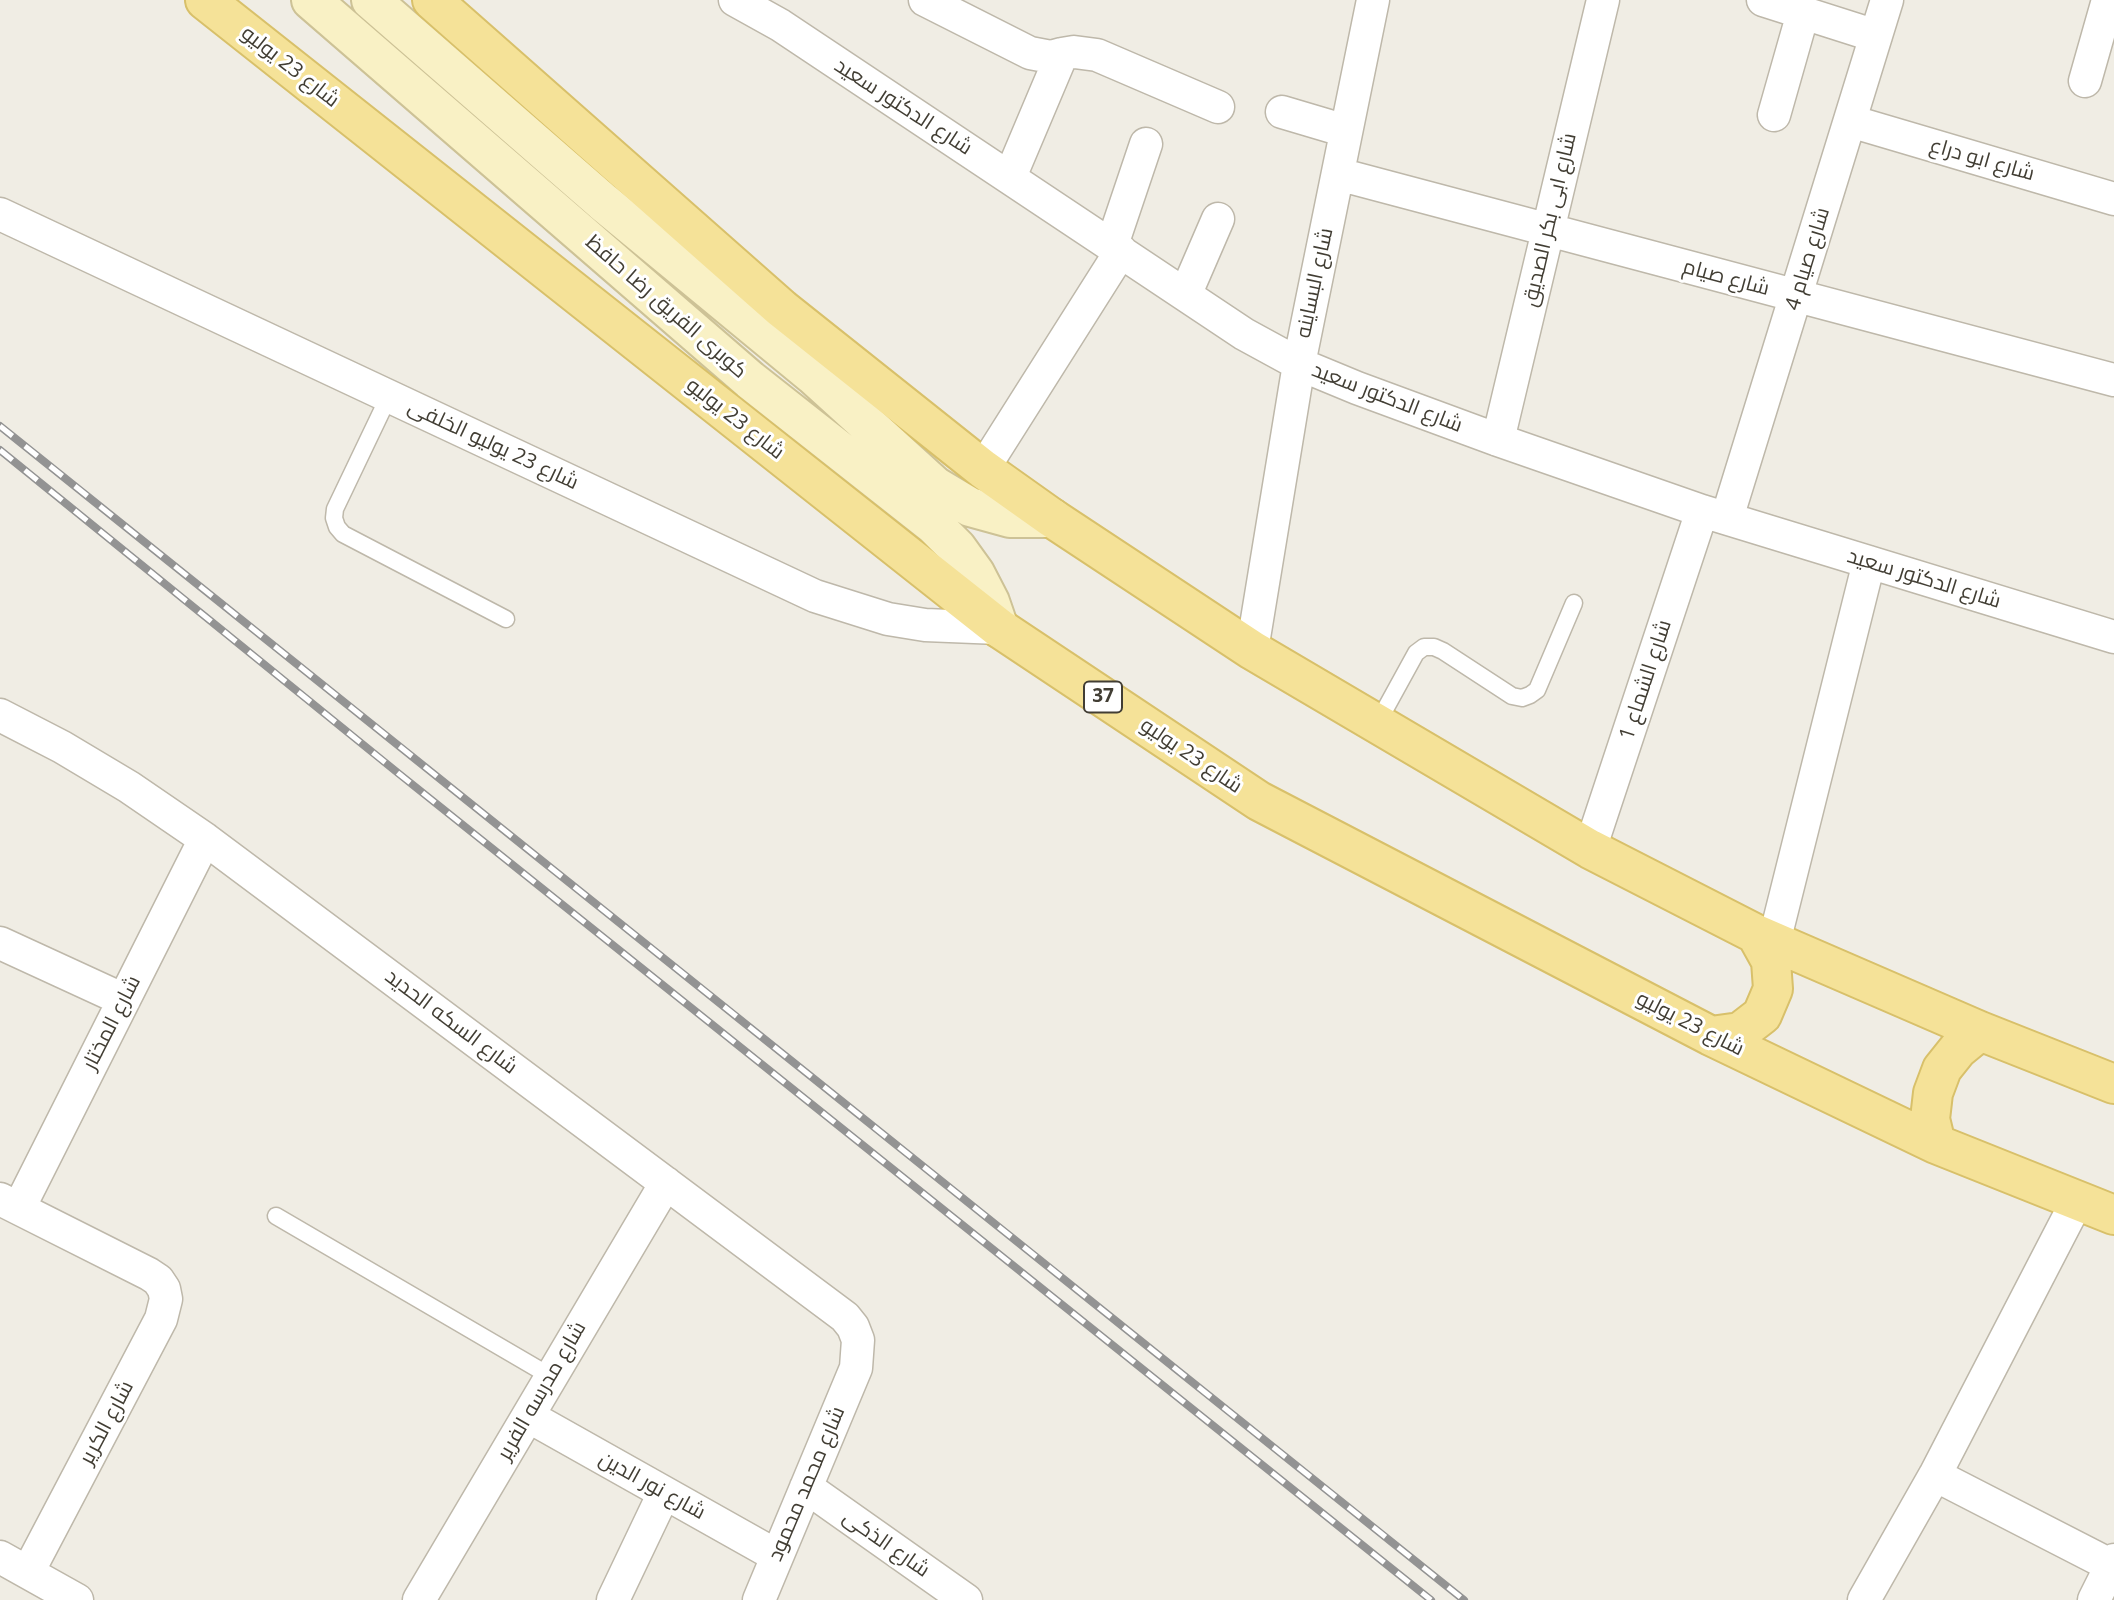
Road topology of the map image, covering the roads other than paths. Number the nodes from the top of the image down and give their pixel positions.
1 (205, 0) edge
2 (311, 0) edge
3 (371, 0) edge
4 (432, 0) edge
5 (735, 0) edge
6 (925, 0) edge
7 (1373, 0) edge
8 (1602, 0) edge
9 (1763, 0) edge
10 (1887, 0) edge
11 (2108, 0) edge
12 (785, 13) edge
13 (1803, 13) junction
14 (1876, 36) junction
15 (1062, 54) junction
16 (2085, 81) dead end
17 (1219, 107) dead end
18 (1282, 112) dead end
19 (1774, 115) dead end
20 (1850, 121) junction
21 (1346, 131) junction
22 (1146, 144) dead end
23 (1338, 174) junction
24 (1010, 177) junction
25 (2114, 199) edge
26 (0, 214) edge
27 (1218, 219) dead end
28 (1548, 231) junction
29 (1117, 248) junction
30 (1186, 293) junction
31 (1797, 296) junction
32 (1299, 364) junction
33 (2114, 380) edge
34 (388, 396) junction
35 (1498, 440) junction
36 (983, 470) junction
37 (1715, 515) junction
38 (1052, 518) junction
39 (1869, 562) junction
40 (1574, 603) dead end
41 (506, 619) dead end
42 (999, 628) junction
43 (2114, 637) edge
44 (1252, 650) junction
45 (0, 715) edge
46 (1377, 723) junction
47 (205, 839) junction
48 (1590, 849) junction
49 (1765, 938) junction
50 (0, 943) edge
51 (124, 1000) junction
52 (1980, 1031) junction
53 (1711, 1036) junction
54 (2114, 1084) edge
55 (1936, 1144) junction
56 (666, 1182) junction
57 (2077, 1201) junction
58 (9, 1203) edge
59 (2114, 1215) edge
60 (276, 1216) dead end
61 (856, 1368) joint
62 (550, 1376) junction
63 (528, 1416) junction
64 (1935, 1475) junction
65 (806, 1487) junction
66 (664, 1493) junction
67 (777, 1556) junction
68 (0, 1557) edge
69 (2113, 1564) edge
70 (32, 1584) edge
71 (956, 1597) edge
72 (77, 1600) edge
73 (419, 1600) edge
74 (613, 1600) edge
75 (759, 1600) edge
76 (1864, 1600) edge
77 (2094, 1600) edge

1 - 42 main road, شارع 23 يوليو / 37
2 - 42 main road, كوبرى الفريق رضا حافظ
3 - 38 main road, كوبرى الفريق رضا حافظ
4 - 36 main road
5 - 12 street, شارع الدكتور سعيد
6 - 15 street
7 - 21 street, شارع البساينه
8 - 28 street, شارع ابى بكر الصديق
9 - 13 street
10 - 14 street, شارع صيام 4
11 - 16 street
12 - 24 street, شارع الدكتور سعيد
13 - 14 street
13 - 19 street
14 - 20 street, شارع صيام 4
15 - 17 street
15 - 24 street
18 - 21 street
20 - 25 street, شارع ابو دراع
20 - 31 street, شارع صيام 4
21 - 23 street, شارع البساينه
22 - 29 street
23 - 28 street, شارع صيام
23 - 32 street, شارع البساينه
24 - 29 street, شارع الدكتور سعيد
26 - 34 street, شارع 23 يوليو الخلفى
27 - 30 street
28 - 31 street, شارع صيام
28 - 35 street, شارع ابى بكر الصديق
29 - 30 street, شارع الدكتور سعيد
29 - 36 street
30 - 32 street, شارع الدكتور سعيد
31 - 33 street, شارع صيام
31 - 37 street, شارع صيام 4
32 - 35 street, شارع الدكتور سعيد
32 - 44 street, شارع البساينه
34 - 41 lane
34 - 42 street, شارع 23 يوليو الخلفى
35 - 37 street, شارع الدكتور سعيد
36 - 38 main road
37 - 39 street, شارع الدكتور سعيد
37 - 48 street, شارع الشماع 1
38 - 44 main road
39 - 43 street, شارع الدكتور سعيد
39 - 49 street
40 - 46 lane
42 - 53 main road, شارع 23 يوليو / 37
44 - 46 main road
45 - 47 street, شارع السكه الحديد
46 - 48 main road
47 - 51 street, شارع المختار
47 - 56 street, شارع السكه الحديد
48 - 49 main road
49 - 52 main road
49 - 53 main road
50 - 51 street
51 - 58 street, شارع المختار
52 - 54 main road
52 - 55 main road
53 - 55 main road, شارع 23 يوليو / 37
55 - 57 main road, شارع 23 يوليو / 37
56 - 61 street, شارع السكه الحديد
56 - 62 street, شارع مدرسه الفرير
57 - 59 main road, شارع 23 يوليو / 37
57 - 64 street
58 - 70 street, شارع الكرير
60 - 62 lane
61 - 65 street, شارع محمد محمود
62 - 63 street, شارع مدرسه الفرير
63 - 66 street, شارع نور الدين
63 - 73 street, شارع مدرسه الفرير
64 - 69 street
64 - 76 street
65 - 67 street, شارع محمد محمود
65 - 71 street, شارع الذكى
66 - 67 street, شارع نور الدين
66 - 74 street
67 - 75 street, شارع محمد محمود
68 - 70 street
69 - 77 street
70 - 72 street

